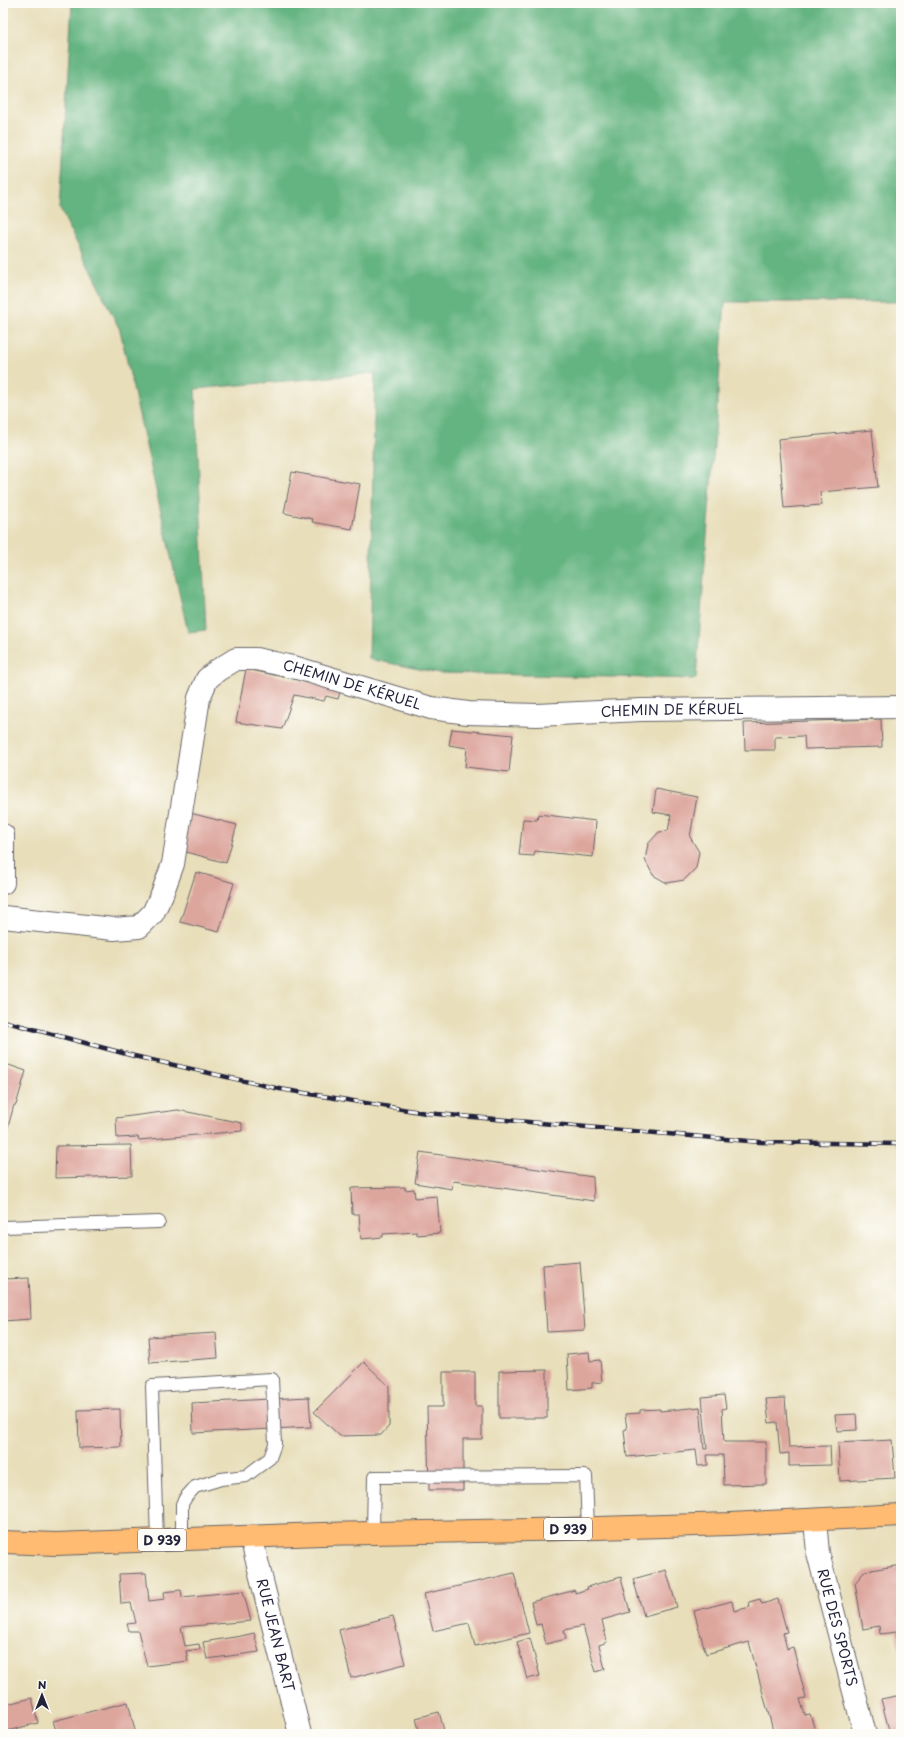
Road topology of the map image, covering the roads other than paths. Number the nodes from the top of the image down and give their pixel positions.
1 (901, 707) edge
2 (3, 835) edge
3 (3, 883) edge
4 (3, 917) edge
5 (159, 1222) dead end
6 (3, 1227) edge
7 (901, 1515) edge
8 (815, 1520) junction
9 (588, 1528) junction
10 (374, 1533) junction
11 (251, 1536) junction
12 (182, 1539) junction
13 (157, 1540) junction
14 (3, 1542) edge
15 (300, 1734) edge
16 (865, 1734) edge

1 - 4 street, CHEMIN DE KÉRUEL
2 - 3 street
5 - 6 lane
7 - 8 main road, D 939
8 - 9 main road, D 939
8 - 16 street, RUE DES SPORTS
9 - 10 main road, D 939
9 - 10 lane
10 - 11 main road, D 939
11 - 12 main road, D 939
11 - 15 street, RUE JEAN BART
12 - 13 main road, D 939
12 - 13 lane
13 - 14 main road, D 939

